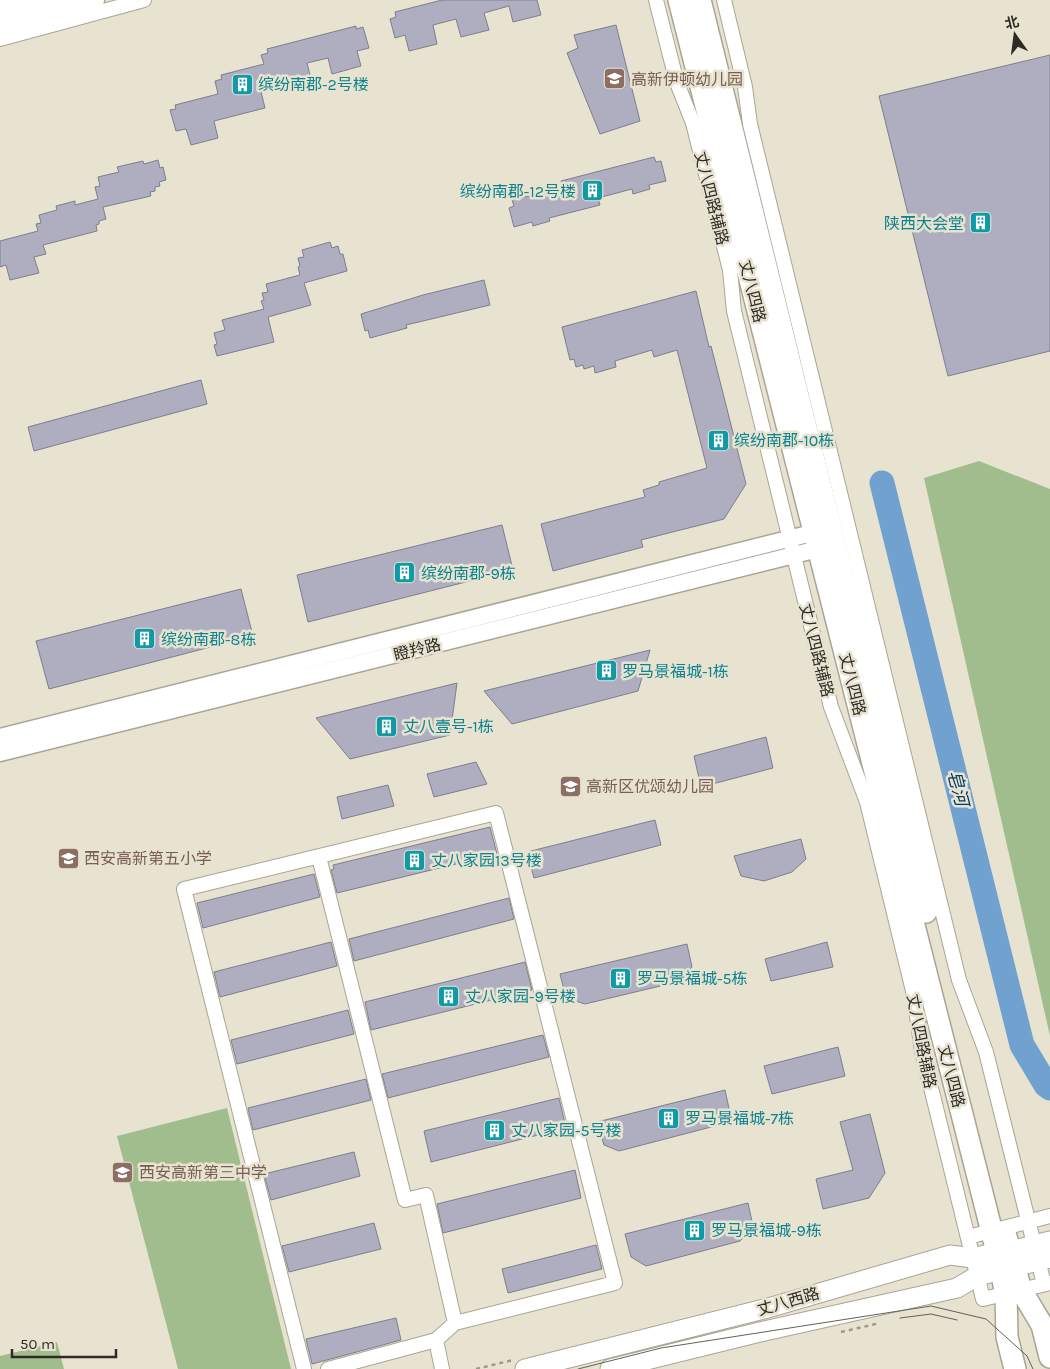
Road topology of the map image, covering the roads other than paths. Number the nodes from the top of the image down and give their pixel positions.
1 (39, 0) edge
2 (93, 0) edge
3 (144, 0) edge
4 (656, 0) edge
5 (679, 0) edge
6 (700, 0) edge
7 (724, 0) edge
8 (0, 11) edge
9 (0, 25) edge
10 (0, 39) edge
11 (825, 539) junction
12 (791, 547) junction
13 (0, 737) edge
14 (0, 753) edge
15 (319, 857) junction
16 (1050, 1216) edge
17 (1028, 1221) junction
18 (997, 1229) junction
19 (968, 1237) junction
20 (1043, 1251) edge
21 (1005, 1260) junction
22 (975, 1267) junction
23 (1047, 1284) edge
24 (1014, 1292) junction
25 (455, 1323) junction
26 (436, 1340) junction
27 (1050, 1357) edge
28 (304, 1369) edge
29 (328, 1369) edge
30 (442, 1369) edge
31 (525, 1369) edge
32 (610, 1369) edge
33 (1015, 1369) edge

1 - 8 main road
2 - 9 highway
3 - 10 street
4 - 12 street, 丈八四路辅路
5 - 11 main road, 丈八四路
6 - 11 main road, 丈八四路
7 - 17 street
11 - 12 street, 瞪羚路
11 - 18 main road, 丈八四路
12 - 13 street, 瞪羚路
12 - 14 street, 瞪羚路
12 - 19 street, 丈八四路辅路
15 - 25 street
15 - 25 street
15 - 28 street
16 - 17 street
17 - 18 street
17 - 20 street
18 - 19 street
18 - 21 main road, 丈八四路
19 - 22 street, 丈八四路辅路
20 - 21 main road, 丈八西路
20 - 23 street
21 - 22 main road, 丈八西路
21 - 24 main road, 丈八四路
22 - 24 street, 丈八四路辅路
22 - 31 main road, 丈八西路
22 - 32 main road, 丈八西路
23 - 24 street
24 - 27 main road, 丈八四路
24 - 33 main road, 丈八四路
25 - 26 street
26 - 29 street
26 - 30 street

